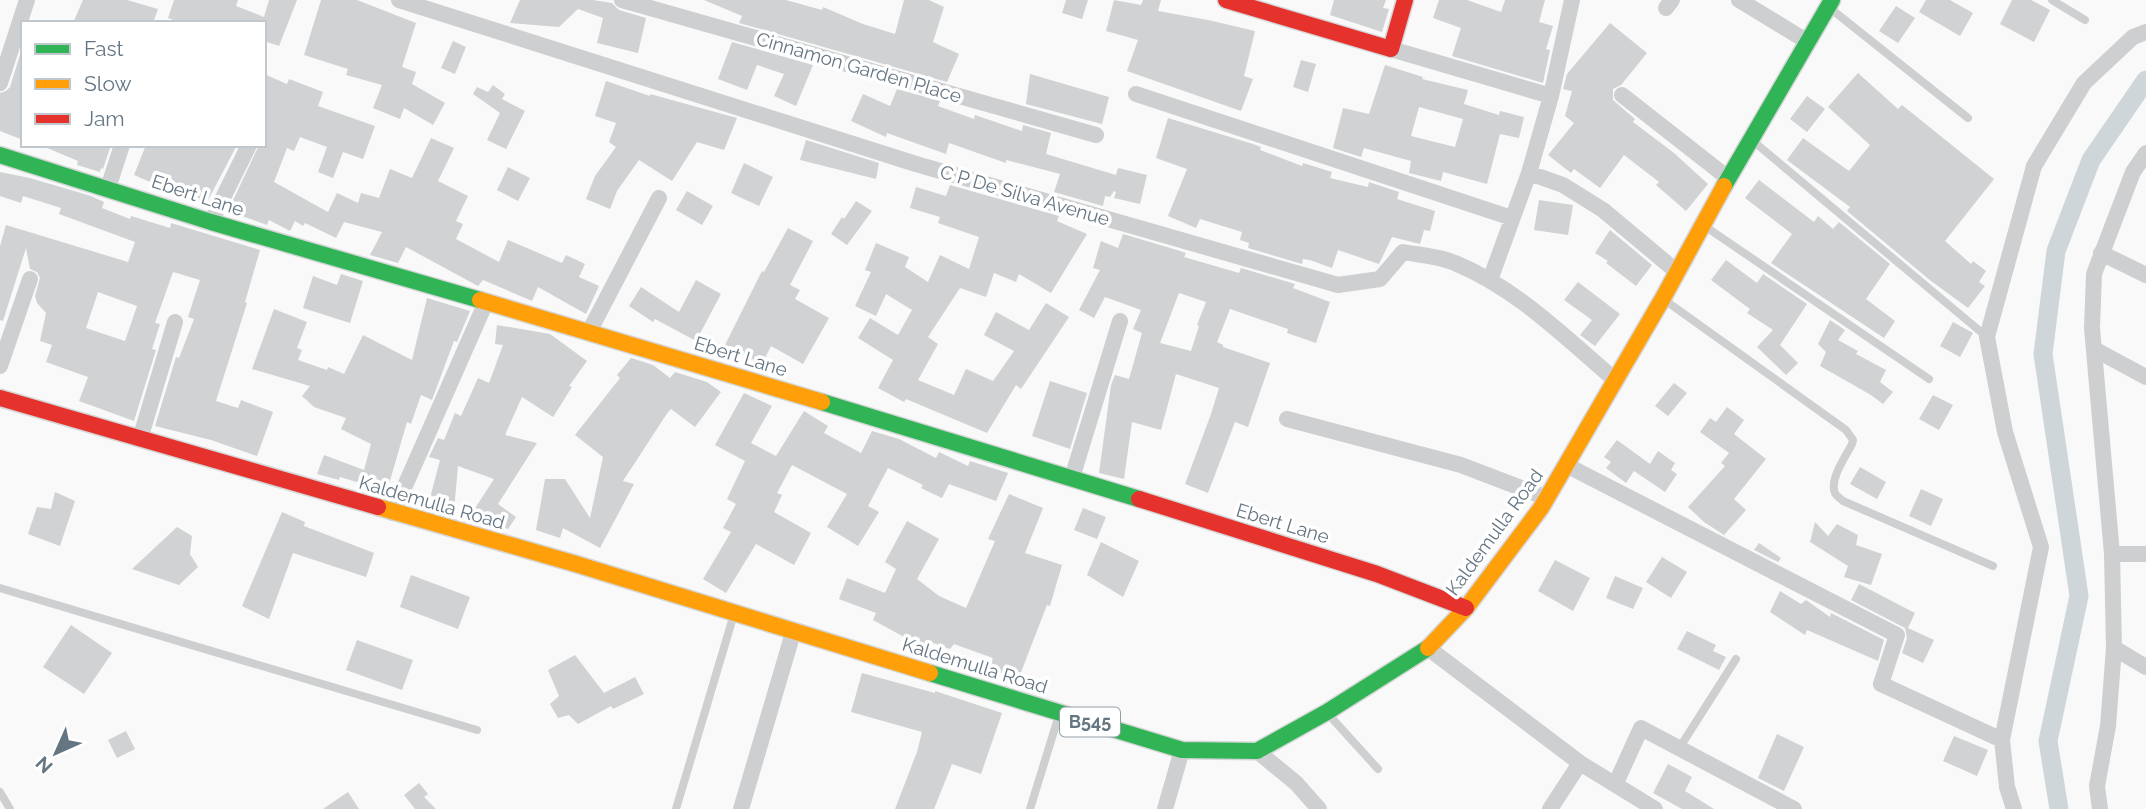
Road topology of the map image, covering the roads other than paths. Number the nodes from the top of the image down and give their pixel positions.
1 (27, 0) edge
2 (399, 0) edge
3 (622, 0) edge
4 (1226, 0) edge
5 (1405, 0) edge
6 (1572, 0) edge
7 (1739, 0) edge
8 (2052, 0) edge
9 (1830, 4) edge
10 (1266, 6) edge
11 (2085, 20) dead end
12 (2146, 32) edge
13 (1808, 42) junction
14 (1391, 49) junction
15 (0, 83) edge
16 (1136, 94) dead end
17 (1622, 95) dead end
18 (1551, 96) junction
19 (1968, 118) dead end
20 (1096, 135) dead end
21 (1751, 139) junction
22 (121, 147) edge
23 (247, 147) edge
24 (2146, 153) edge
25 (0, 155) edge
26 (1529, 173) junction
27 (1728, 178) junction
28 (108, 187) junction
29 (659, 198) dead end
30 (1512, 218) junction
31 (211, 222) junction
32 (1703, 225) junction
33 (2101, 253) junction
34 (1676, 271) junction
35 (2146, 275) edge
36 (30, 279) dead end
37 (1490, 280) junction
38 (1663, 298) junction
39 (486, 302) junction
40 (1120, 321) dead end
41 (175, 322) dead end
42 (589, 332) junction
43 (1987, 337) junction
44 (2094, 349) junction
45 (0, 366) edge
46 (2146, 377) edge
47 (1929, 379) dead end
48 (1615, 380) junction
49 (0, 398) edge
50 (1287, 419) dead end
51 (140, 439) junction
52 (1566, 465) junction
53 (1072, 478) junction
54 (1547, 498) junction
55 (393, 513) junction
56 (2112, 554) junction
57 (2146, 554) edge
58 (1993, 566) dead end
59 (0, 588) edge
60 (1466, 608) junction
61 (733, 614) junction
62 (793, 633) junction
63 (1428, 648) junction
64 (2114, 648) junction
65 (1736, 660) dead end
66 (2146, 667) edge
67 (1327, 712) junction
68 (1060, 713) junction
69 (477, 730) dead end
70 (2002, 740) junction
71 (1680, 747) junction
72 (1182, 750) junction
73 (1258, 751) junction
74 (1580, 763) junction
75 (1378, 769) dead end
76 (1616, 783) junction
77 (0, 792) edge
78 (10, 809) edge
79 (676, 809) edge
80 (741, 809) edge
81 (1030, 809) edge
82 (1165, 809) edge
83 (1319, 809) edge
84 (1550, 809) edge
85 (1655, 809) edge
86 (1794, 809) edge
87 (2014, 809) edge
88 (2100, 809) edge

1 - 15 street
2 - 37 street, C P De Silva Avenue
3 - 20 street, Cinnamon Garden Place
4 - 10 main road
5 - 14 main road
6 - 18 street
7 - 13 street
8 - 11 lane
9 - 13 main road, Kaldemulla Road
9 - 19 lane
10 - 14 main road
12 - 43 street
13 - 21 main road, Kaldemulla Road
14 - 18 street
16 - 30 street
17 - 27 street
18 - 26 street
21 - 27 main road, Kaldemulla Road
21 - 43 lane
22 - 28 street
23 - 31 street
24 - 33 street
25 - 28 main road, Ebert Lane
26 - 30 street
26 - 34 street
27 - 32 main road, Kaldemulla Road
28 - 31 main road, Ebert Lane
29 - 42 street
30 - 37 street
31 - 39 main road, Ebert Lane
32 - 34 main road, Kaldemulla Road
32 - 47 lane
33 - 35 street
33 - 44 street
34 - 38 main road, Kaldemulla Road
36 - 45 street
37 - 48 street, C P De Silva Avenue
38 - 48 main road, Kaldemulla Road
38 - 58 lane
39 - 42 main road, Ebert Lane
39 - 55 street
40 - 53 street
41 - 51 street
42 - 53 main road, Ebert Lane
43 - 70 street
44 - 46 street
44 - 56 street
48 - 52 main road, Kaldemulla Road
49 - 51 main road, Kaldemulla Road / B545
50 - 54 street
51 - 55 main road, Kaldemulla Road / B545
52 - 54 main road, Kaldemulla Road
52 - 70 street
53 - 60 main road, Ebert Lane
54 - 60 main road, Kaldemulla Road
55 - 61 main road, Kaldemulla Road / B545
56 - 57 street
56 - 64 street
59 - 69 lane
60 - 63 main road, Kaldemulla Road
61 - 62 main road, Kaldemulla Road / B545
61 - 79 lane
62 - 68 main road, Kaldemulla Road / B545
62 - 80 street
63 - 67 main road, Kaldemulla Road
63 - 74 street
64 - 66 street
64 - 88 street
65 - 71 lane
67 - 73 main road, Kaldemulla Road
67 - 75 lane
68 - 72 main road, Kaldemulla Road / B545
68 - 81 lane
70 - 87 street
71 - 76 street
71 - 86 street
72 - 73 main road, Kaldemulla Road / B545
72 - 82 street
73 - 83 street
74 - 76 street
74 - 84 street
76 - 85 street
77 - 78 lane

